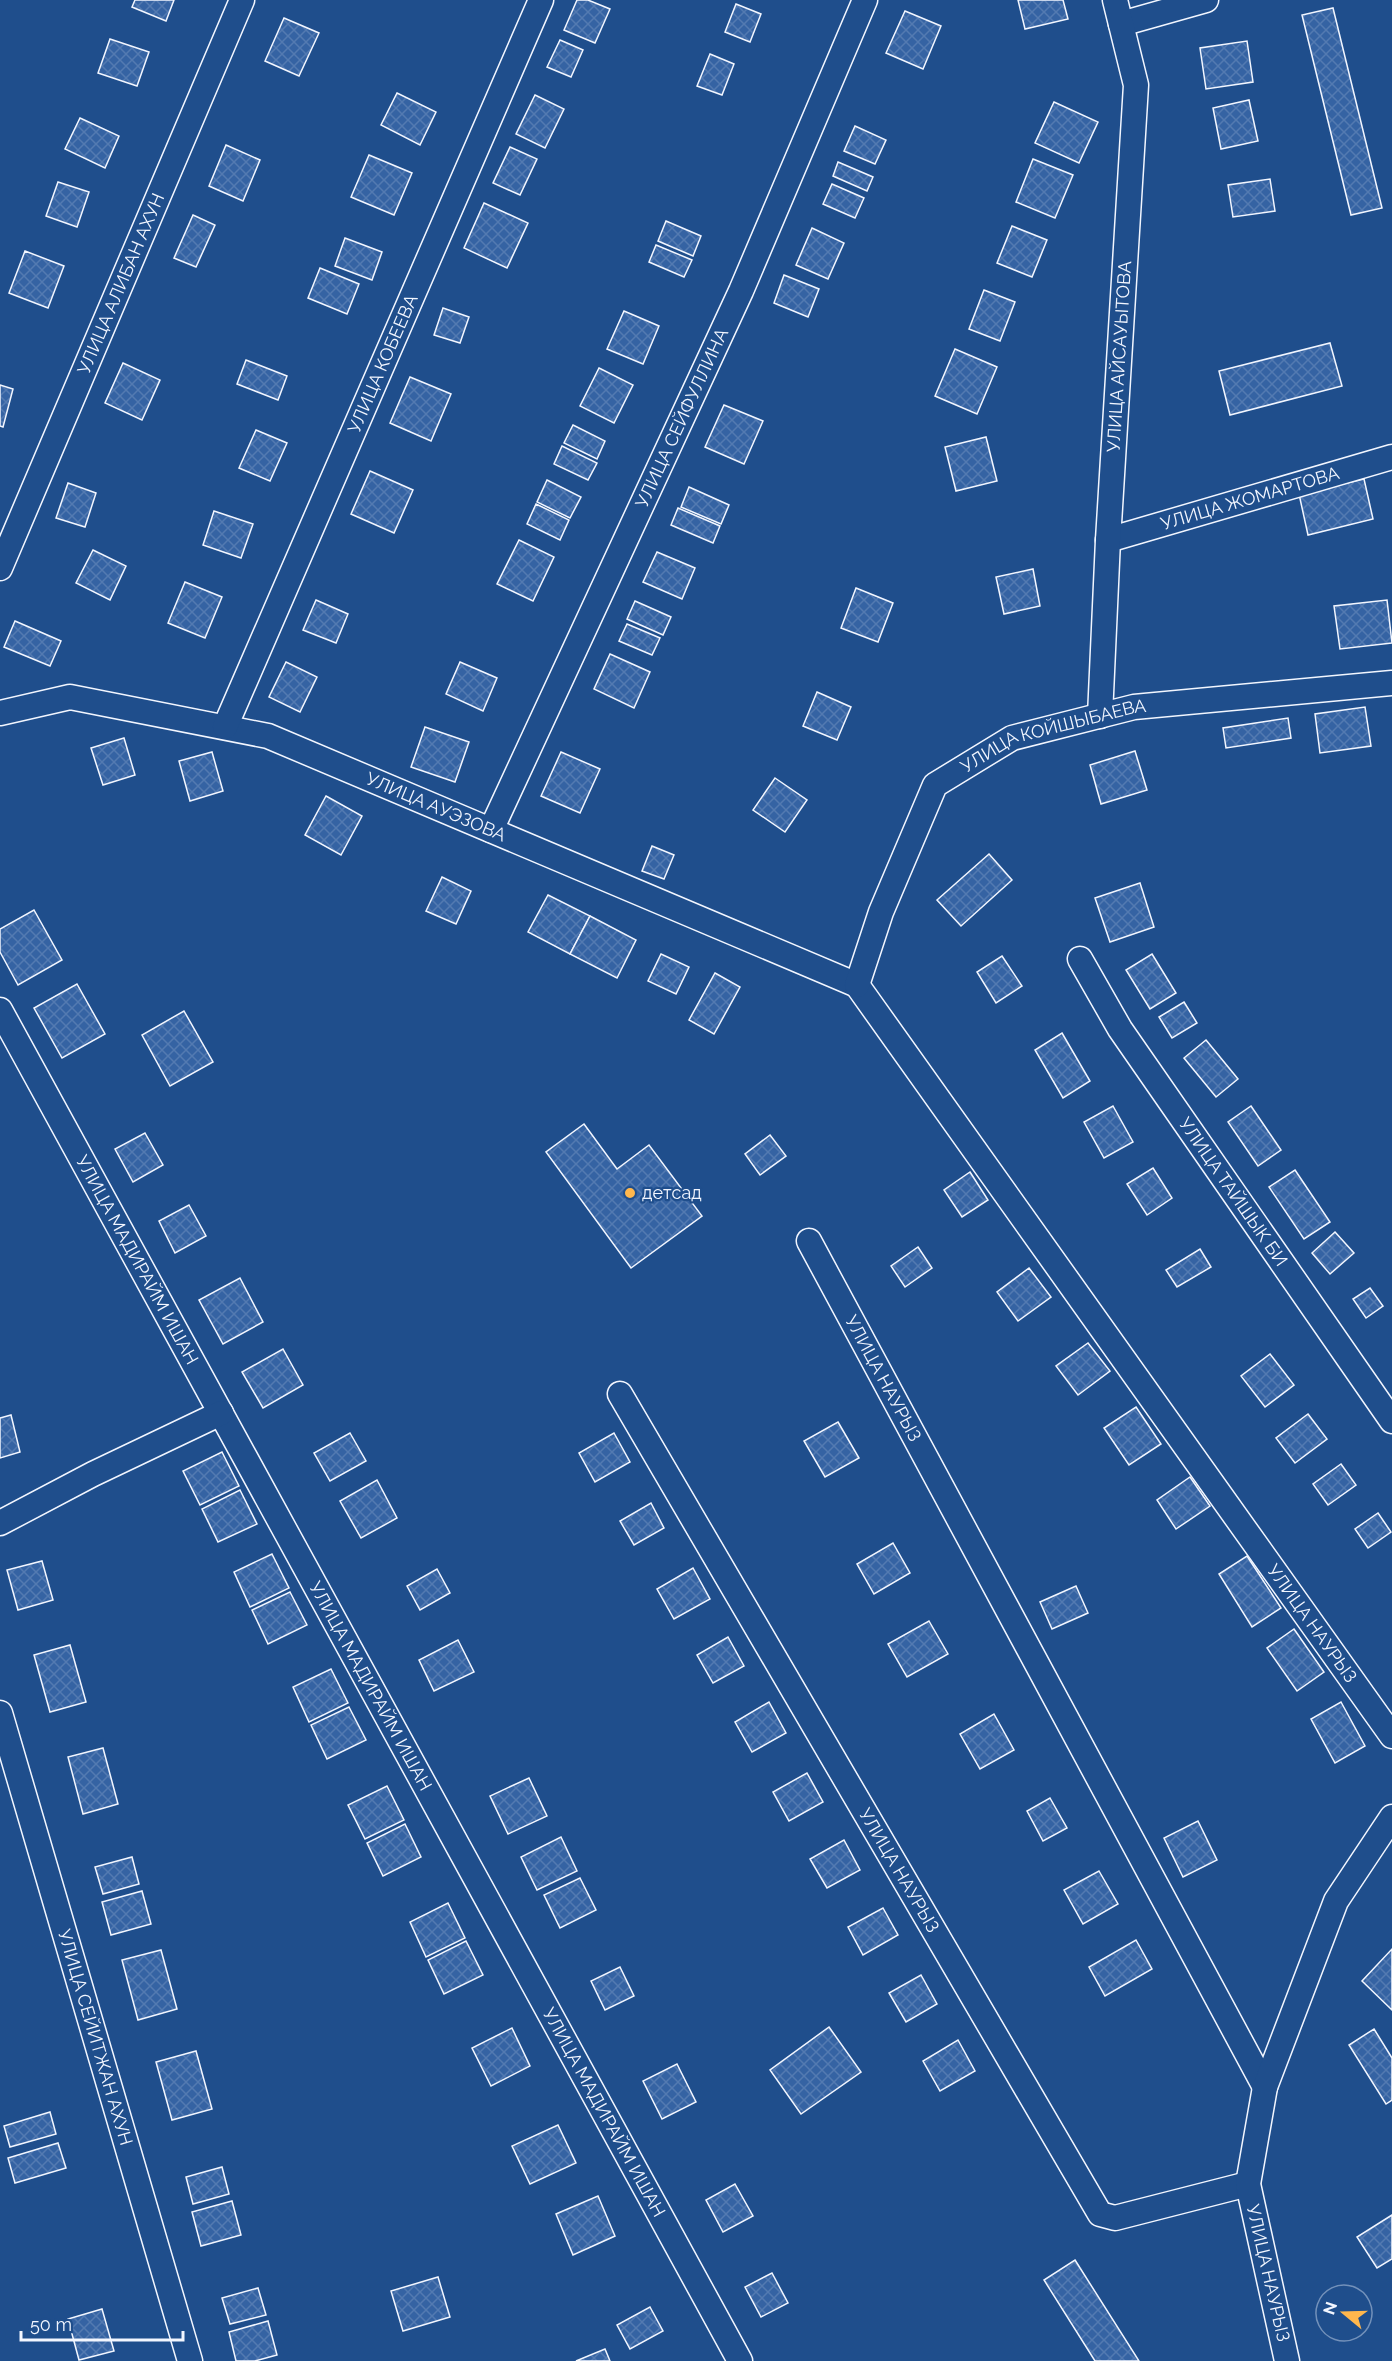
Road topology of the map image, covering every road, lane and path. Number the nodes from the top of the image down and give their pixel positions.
1 (242, 0) edge
2 (541, 0) edge
3 (865, 0) edge
4 (1115, 0) edge
5 (1206, 0) edge
6 (1121, 24) junction
7 (1392, 457) edge
8 (1108, 540) junction
9 (0, 568) edge
10 (1392, 683) edge
11 (0, 714) edge
12 (1100, 716) junction
13 (225, 727) junction
14 (491, 830) junction
15 (1080, 959) dead end
16 (857, 985) junction
17 (0, 1010) edge
18 (808, 1240) dead end
19 (620, 1394) dead end
20 (220, 1413) junction
21 (1392, 1421) edge
22 (0, 1523) edge
23 (0, 1713) edge
24 (1392, 1736) edge
25 (1392, 1816) edge
26 (1265, 2087) junction
27 (1248, 2184) junction
28 (190, 2361) edge
29 (740, 2361) edge
30 (1287, 2361) edge

1 - 9 street, УЛИЦА АЛИБАН АХУН
2 - 13 street, УЛИЦА КОБЕЕВА
3 - 14 street, УЛИЦА СЕЙФУЛЛИНА
4 - 6 street, УЛИЦА АЙСАУЫТОВА
5 - 6 street
6 - 8 street, УЛИЦА АЙСАУЫТОВА
7 - 8 street, УЛИЦА ЖОМАРТОВА
8 - 12 street, УЛИЦА АЙСАУЫТОВА
10 - 12 street, УЛИЦА КОЙШЫБАЕВА
11 - 13 street, УЛИЦА АУЭЗОВА
12 - 16 street, УЛИЦА КОЙШЫБАЕВА
13 - 14 street, УЛИЦА АУЭЗОВА
14 - 16 street, УЛИЦА АУЭЗОВА
15 - 21 street, УЛИЦА ТАЙШЫК БИ
16 - 24 street, УЛИЦА НАУРЫЗ
17 - 20 street, УЛИЦА МАДИРАЙМ ИШАН
18 - 26 street, УЛИЦА НАУРЫЗ
19 - 27 street, УЛИЦА НАУРЫЗ
20 - 22 street
20 - 29 street, УЛИЦА МАДИРАЙМ ИШАН
23 - 28 street, УЛИЦА СЕЙИТЖАН АХУН
25 - 26 street, УЛИЦА НАУРЫЗ
26 - 27 street, УЛИЦА НАУРЫЗ
27 - 30 street, УЛИЦА НАУРЫЗ

